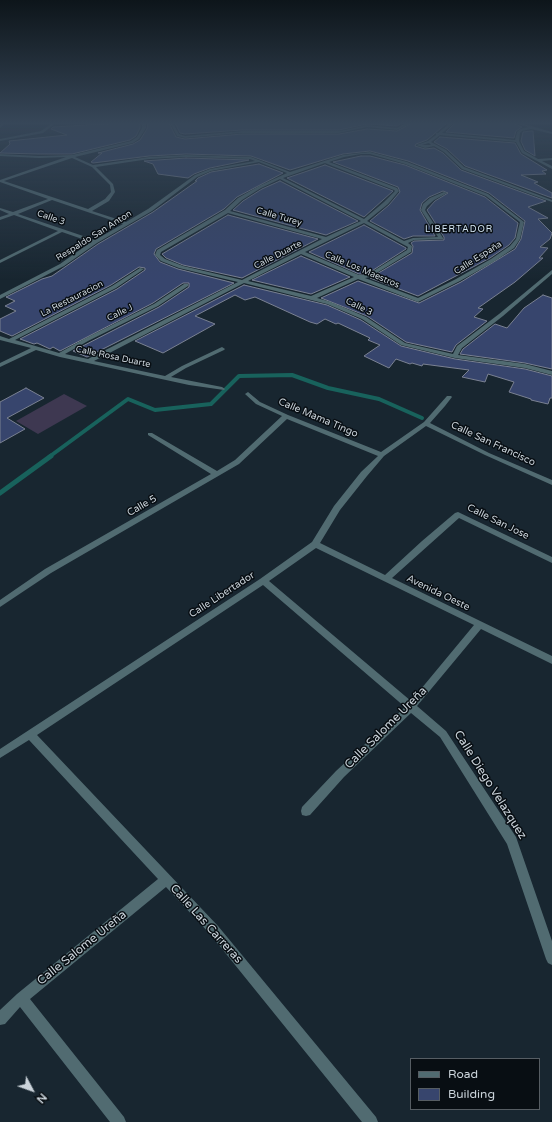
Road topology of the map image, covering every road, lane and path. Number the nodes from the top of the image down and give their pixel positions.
1 (16, 175) edge
2 (102, 175) edge
3 (199, 175) edge
4 (286, 175) edge
5 (360, 175) edge
6 (437, 175) edge
7 (483, 175) edge
8 (281, 178) junction
9 (0, 181) edge
10 (444, 193) dead end
11 (53, 198) junction
12 (552, 201) edge
13 (0, 209) edge
14 (89, 211) junction
15 (227, 211) junction
16 (14, 214) junction
17 (0, 219) edge
18 (364, 221) junction
19 (127, 224) junction
20 (61, 231) junction
21 (326, 239) junction
22 (95, 242) junction
23 (404, 243) junction
24 (301, 252) junction
25 (157, 256) joint
26 (0, 262) edge
27 (142, 269) dead end
28 (552, 271) edge
29 (358, 277) junction
30 (243, 282) junction
31 (186, 286) dead end
32 (0, 297) edge
33 (312, 298) junction
34 (418, 300) joint
35 (0, 338) edge
36 (8, 341) junction
37 (34, 349) junction
38 (222, 349) dead end
39 (60, 355) junction
40 (455, 356) junction
41 (89, 361) junction
42 (0, 365) edge
43 (552, 373) edge
44 (166, 378) junction
45 (222, 389) dead end
46 (248, 394) dead end
47 (449, 397) dead end
48 (286, 416) junction
49 (426, 423) junction
50 (150, 434) dead end
51 (382, 455) junction
52 (217, 474) junction
53 (552, 481) edge
54 (316, 544) junction
55 (552, 560) edge
56 (386, 579) junction
57 (263, 581) junction
58 (0, 604) edge
59 (479, 625) junction
60 (552, 660) edge
61 (411, 707) junction
62 (31, 734) junction
63 (0, 754) edge
64 (306, 810) dead end
65 (166, 880) junction
66 (552, 959) edge
67 (21, 998) junction
68 (0, 1019) edge
69 (120, 1122) edge
70 (371, 1122) edge

1 - 9 street
2 - 14 street
3 - 19 street, Respaldo San Anton
4 - 8 street, Calle España
5 - 18 street, Calle Duarte
6 - 34 street, Calle España
7 - 12 street
8 - 15 street, Calle España
8 - 18 street
9 - 11 street
10 - 23 street
11 - 14 street
11 - 16 street
13 - 16 street, Calle 3
14 - 19 street
15 - 21 street, Calle Turey
15 - 25 street, Calle España
16 - 17 street
16 - 20 street, Calle 3
18 - 21 street, Calle Duarte
18 - 23 street
19 - 22 street, Respaldo San Anton
20 - 22 street, Calle 3
20 - 26 street
21 - 24 street, Calle Duarte
22 - 32 street, Respaldo San Anton
23 - 29 street
24 - 29 street, Calle Los Maestros
24 - 30 street, Calle Duarte
25 - 30 street, Calle 3
27 - 36 street, La Restauracion
28 - 40 street
29 - 33 street
29 - 34 street, Calle Los Maestros
30 - 33 street, Calle 3
30 - 41 street, Calle Duarte
31 - 39 street, Calle J
33 - 40 street, Calle 3
35 - 36 street, Calle Rosa Duarte
36 - 37 street, Calle Rosa Duarte
37 - 39 street, Calle Rosa Duarte
37 - 42 street
38 - 44 street
39 - 41 street, Calle Rosa Duarte
40 - 43 street, Calle 3
41 - 44 street, Calle Rosa Duarte
44 - 45 street, Calle Rosa Duarte
46 - 48 street, Calle Mama Tingo
47 - 49 street, Calle Libertador
48 - 51 street, Calle Mama Tingo
48 - 52 street, Calle 5
49 - 51 street, Calle Libertador
49 - 53 street, Calle San Francisco
50 - 52 street
51 - 54 street, Calle Libertador
52 - 58 street, Calle 5
54 - 56 street, Avenida Oeste
54 - 57 street, Calle Libertador
55 - 56 street, Calle San Jose
56 - 59 street, Avenida Oeste
57 - 61 street, Calle Diego Velazquez
57 - 62 street, Calle Libertador
59 - 60 street, Avenida Oeste
59 - 61 street, Calle Salome Ureña
61 - 64 street, Calle Salome Ureña
61 - 66 street, Calle Diego Velazquez
62 - 63 street, Calle Libertador
62 - 65 street, Calle Las Carreras
65 - 67 street, Calle Salome Ureña
65 - 70 street, Calle Las Carreras
67 - 68 street, Calle Salome Ureña
67 - 69 street

